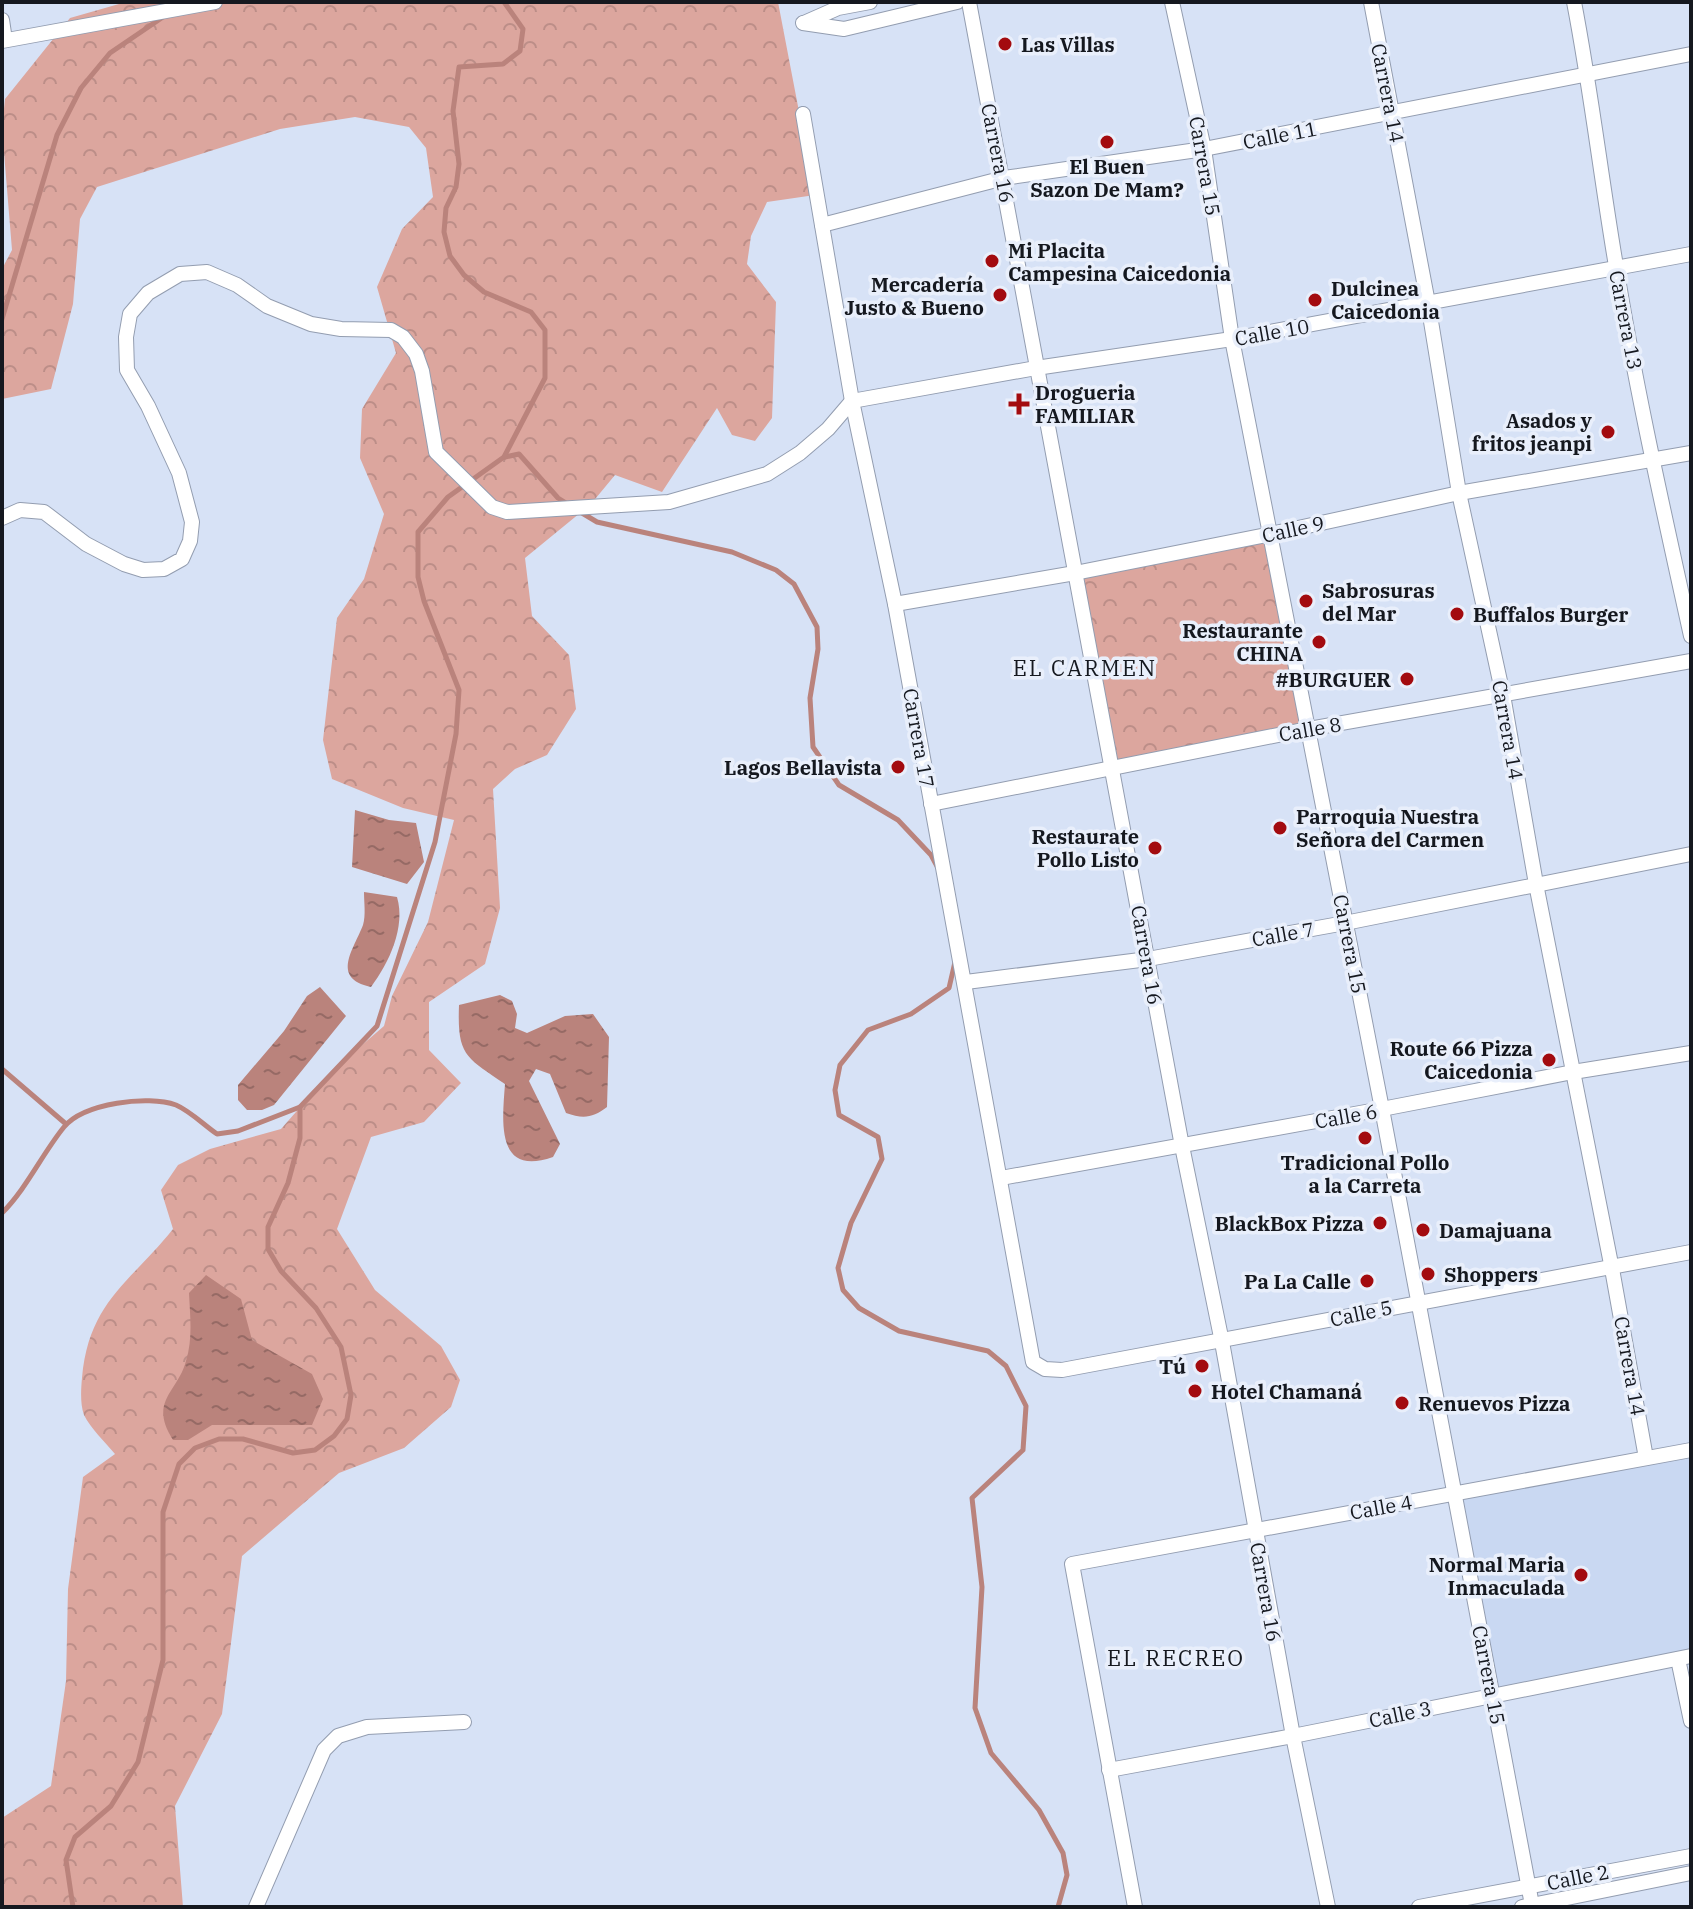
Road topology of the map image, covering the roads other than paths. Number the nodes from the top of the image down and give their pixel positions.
1 (215, 2) edge
2 (870, 2) edge
3 (957, 2) edge
4 (969, 2) edge
5 (1172, 2) edge
6 (1371, 2) edge
7 (1574, 2) edge
8 (125, 10) edge
9 (2, 20) edge
10 (3, 41) edge
11 (1691, 54) edge
12 (1589, 76) junction
13 (1392, 113) junction
14 (803, 114) dead end
15 (1204, 149) junction
16 (1004, 178) junction
17 (822, 225) junction
18 (1691, 254) edge
19 (1616, 267) junction
20 (1428, 303) junction
21 (1232, 339) junction
22 (1036, 368) junction
23 (852, 401) junction
24 (1691, 453) edge
25 (1653, 460) junction
26 (1459, 493) junction
27 (2, 518) edge
28 (1271, 534) junction
29 (1075, 573) junction
30 (895, 604) junction
31 (1691, 636) edge
32 (1691, 661) edge
33 (1503, 695) junction
34 (1308, 729) junction
35 (1112, 767) junction
36 (931, 804) junction
37 (1691, 854) edge
38 (1536, 884) junction
39 (1345, 923) junction
40 (1148, 959) junction
41 (966, 982) junction
42 (1691, 1053) edge
43 (1573, 1072) junction
44 (1382, 1109) junction
45 (1182, 1146) junction
46 (1001, 1178) junction
47 (1691, 1252) edge
48 (1612, 1269) junction
49 (1417, 1302) junction
50 (1222, 1342) junction
51 (1033, 1362) joint
52 (1691, 1450) edge
53 (1646, 1458) junction
54 (1455, 1494) junction
55 (1255, 1530) junction
56 (1685, 1657) edge
57 (1493, 1694) junction
58 (1691, 1721) edge
59 (464, 1722) dead end
60 (1293, 1736) junction
61 (1109, 1770) junction
62 (1691, 1856) edge
63 (1691, 1873) edge
64 (1529, 1886) junction
65 (1527, 1906) edge
66 (256, 1907) edge
67 (1135, 1907) edge
68 (1328, 1907) edge
69 (1419, 1907) edge

1 - 8 street
2 - 3 street
4 - 16 street, Carrera 16
5 - 15 street, Carrera 15
6 - 13 street, Carrera 14
7 - 12 street, Carrera 13
8 - 10 street
9 - 10 street
11 - 12 street, Calle 11
12 - 13 street, Calle 11
12 - 19 street, Carrera 13
13 - 15 street, Calle 11
13 - 20 street, Carrera 14
14 - 17 street, Carrera 17
15 - 16 street, Calle 11
15 - 21 street, Carrera 15
16 - 17 street, Calle 11
16 - 22 street, Carrera 16
17 - 23 street, Carrera 17
18 - 19 street, Calle 10
19 - 20 street, Calle 10
19 - 25 street, Carrera 13
20 - 21 street, Calle 10
20 - 26 street, Carrera 14
21 - 22 street, Calle 10
21 - 28 street, Carrera 15
22 - 23 street, Calle 10
22 - 29 street, Carrera 16
23 - 27 street
23 - 30 street, Carrera 17
24 - 25 street, Calle 9
25 - 26 street, Calle 9
25 - 31 street, Carrera 13
26 - 28 street, Calle 9
26 - 33 street, Carrera 14
28 - 29 street, Calle 9
28 - 34 street, Carrera 15
29 - 30 street, Calle 9
29 - 35 street, Carrera 16
30 - 36 street, Carrera 17
32 - 33 street, Calle 8
33 - 34 street, Calle 8
33 - 38 street, Carrera 14
34 - 35 street, Calle 8
34 - 39 street, Carrera 15
35 - 36 street, Calle 8
35 - 40 street, Carrera 16
36 - 41 street, Carrera 17
37 - 38 street, Calle 7
38 - 39 street, Calle 7
38 - 43 street, Carrera 14
39 - 40 street, Calle 7
39 - 44 street, Carrera 15
40 - 41 street, Calle 7
40 - 45 street, Carrera 16
41 - 46 street, Carrera 17
42 - 43 street, Calle 6
43 - 44 street, Calle 6
43 - 48 street, Carrera 14
44 - 45 street, Calle 6
44 - 49 street, Carrera 15
45 - 46 street, Calle 6
45 - 50 street, Carrera 16
46 - 51 street, Carrera 17
47 - 48 street, Calle 5
48 - 49 street, Calle 5
48 - 53 street, Carrera 14
49 - 50 street, Calle 5
49 - 54 street, Carrera 15
50 - 51 street, Calle 5
50 - 55 street, Carrera 16
52 - 53 street, Calle 4
53 - 54 street, Calle 4
54 - 55 street, Calle 4
54 - 57 street, Carrera 15
55 - 60 street, Carrera 16
55 - 61 street, Calle 4
56 - 57 street, Calle 3
56 - 58 street
57 - 60 street, Calle 3
57 - 64 street, Carrera 15
59 - 66 street
60 - 61 street, Calle 3
60 - 68 street, Carrera 16
61 - 67 street
62 - 64 street, Calle 2
63 - 65 street, Calle 2
64 - 65 street, Carrera 15
64 - 69 street, Calle 2

